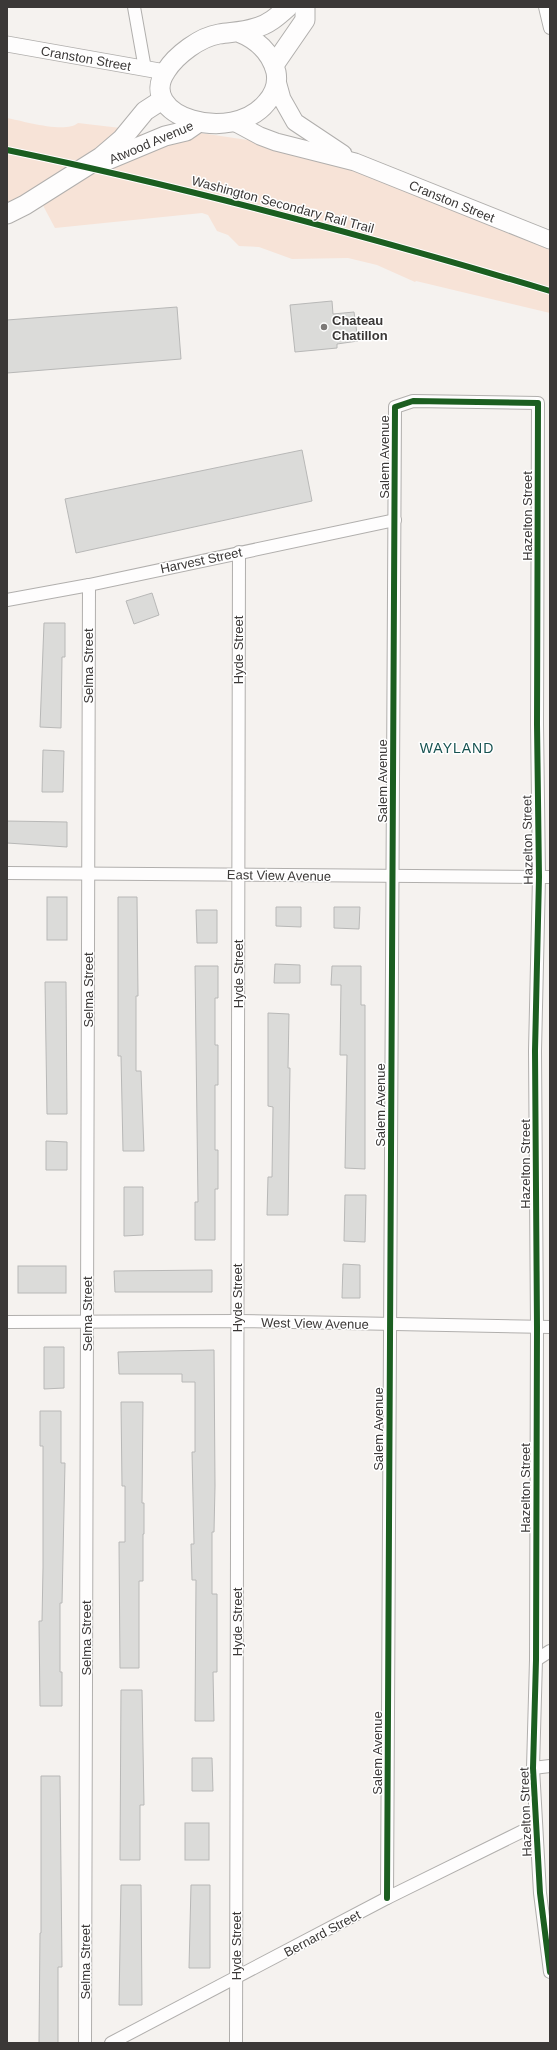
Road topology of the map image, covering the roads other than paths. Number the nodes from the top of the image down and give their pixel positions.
1 (134, 7) edge
2 (288, 7) edge
3 (305, 7) edge
4 (545, 7) edge
5 (550, 28) edge
6 (238, 32) junction
7 (7, 44) edge
8 (145, 69) junction
9 (165, 72) junction
10 (276, 73) junction
11 (162, 100) junction
12 (199, 122) junction
13 (234, 122) junction
14 (103, 159) junction
15 (355, 162) junction
16 (7, 214) edge
17 (550, 240) edge
18 (491, 402) joint
19 (544, 426) edge
20 (395, 520) junction
21 (239, 552) junction
22 (89, 585) junction
23 (7, 600) edge
24 (7, 873) edge
25 (88, 874) junction
26 (238, 874) junction
27 (393, 876) junction
28 (545, 877) edge
29 (237, 1321) junction
30 (7, 1322) edge
31 (87, 1322) junction
32 (390, 1324) junction
33 (536, 1327) junction
34 (550, 1327) edge
35 (550, 1651) edge
36 (536, 1660) junction
37 (550, 1766) edge
38 (533, 1768) junction
39 (535, 1825) junction
40 (387, 1898) junction
41 (547, 1934) edge
42 (550, 1972) edge
43 (236, 1978) junction
44 (85, 2043) edge
45 (112, 2043) edge
46 (236, 2043) edge

1 - 8 street
2 - 6 main road
3 - 10 main road
4 - 5 street
6 - 9 main road
6 - 10 main road
7 - 8 street, Cranston Street
8 - 9 street, Cranston Street
9 - 11 main road
10 - 13 main road
10 - 15 main road, Cranston Street
11 - 12 main road
11 - 14 main road
12 - 13 main road
12 - 14 main road, Atwood Avenue
13 - 15 main road, Cranston Street
14 - 16 main road, Atwood Avenue
15 - 17 main road, Cranston Street
18 - 19 street, Hazelton Street
18 - 20 street, Salem Avenue
19 - 28 street, Hazelton Street
20 - 21 street, Harvest Street
20 - 27 street, Salem Avenue
21 - 22 street, Harvest Street
21 - 26 street, Hyde Street
22 - 23 street, Harvest Street
22 - 25 street, Selma Street
24 - 25 street, East View Avenue
25 - 26 street, East View Avenue
25 - 31 street, Selma Street
26 - 27 street, East View Avenue
26 - 29 street, Hyde Street
27 - 28 street, East View Avenue
27 - 32 street, Salem Avenue
28 - 33 street, Hazelton Street
29 - 31 street, West View Avenue
29 - 32 street, West View Avenue
29 - 43 street, Hyde Street
30 - 31 street, West View Avenue
31 - 44 street, Selma Street
32 - 33 street, West View Avenue
32 - 40 street, Salem Avenue
33 - 34 street, West View Avenue
33 - 36 street, Hazelton Street
35 - 36 street
36 - 38 street, Hazelton Street
37 - 38 street
38 - 39 street, Hazelton Street
39 - 40 street, Bernard Street
39 - 41 street, Hazelton Street
40 - 43 street, Bernard Street
41 - 42 street, Hazelton Street
43 - 45 street, Bernard Street
43 - 46 street, Hyde Street

